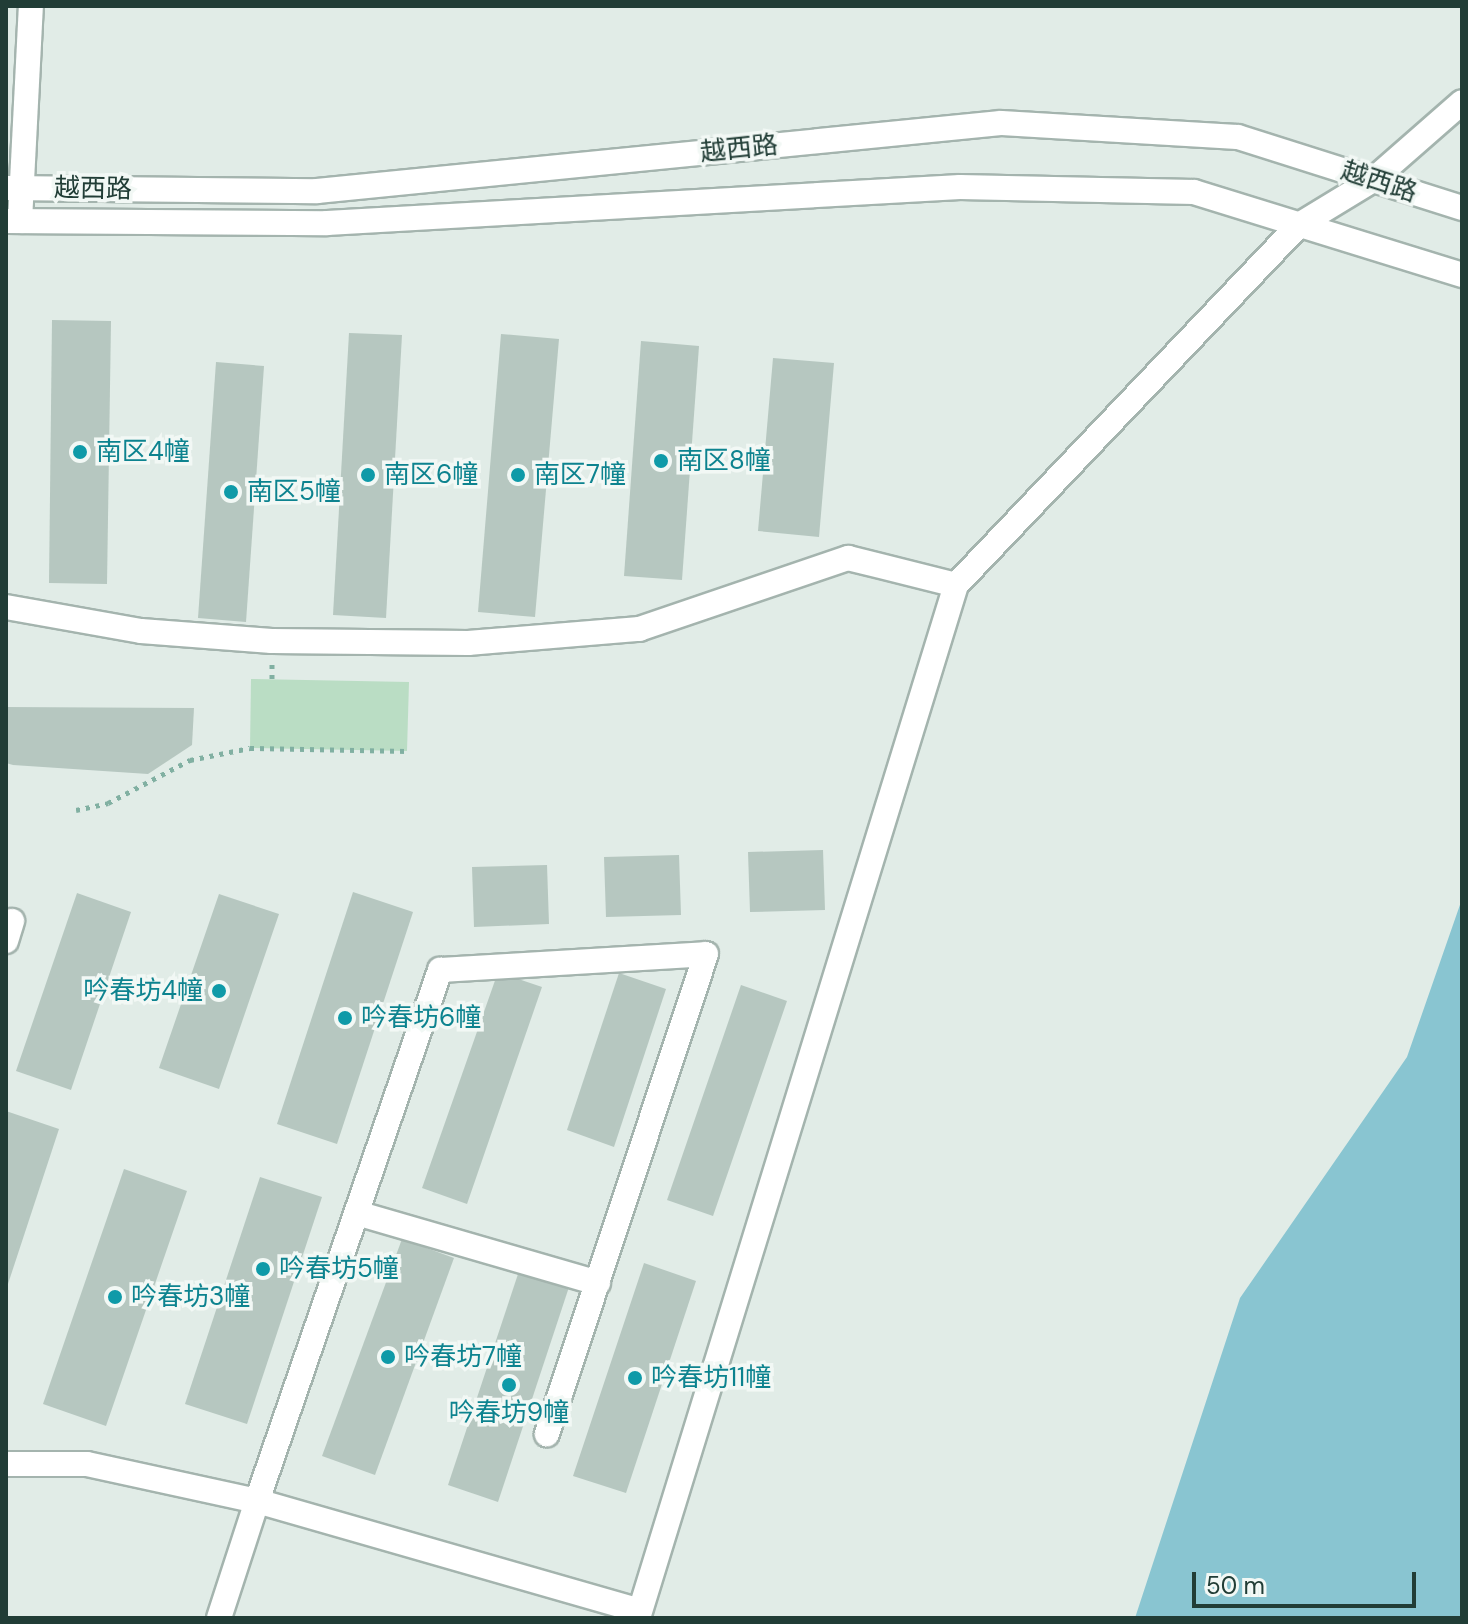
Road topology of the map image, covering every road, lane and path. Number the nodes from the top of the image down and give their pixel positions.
1 (31, 6) edge
2 (1462, 102) edge
3 (1373, 180) junction
4 (14, 188) edge
5 (1462, 208) edge
6 (13, 221) edge
7 (1299, 225) junction
8 (1462, 275) edge
9 (956, 585) junction
10 (6, 607) edge
11 (407, 751) dead end
12 (76, 810) dead end
13 (357, 1213) junction
14 (598, 1283) junction
15 (547, 1434) dead end
16 (6, 1464) edge
17 (257, 1501) junction
18 (639, 1614) edge
19 (219, 1618) edge

1 - 4 street
2 - 3 street
3 - 4 street, 越西路
3 - 5 street, 越西路
3 - 7 street
4 - 6 street
6 - 7 street, 越西路
7 - 8 street, 越西路
7 - 9 street
9 - 10 street
9 - 18 street
11 - 12 path
13 - 14 street
13 - 14 street
13 - 17 street
14 - 15 street
16 - 17 street
17 - 18 street
17 - 19 street

